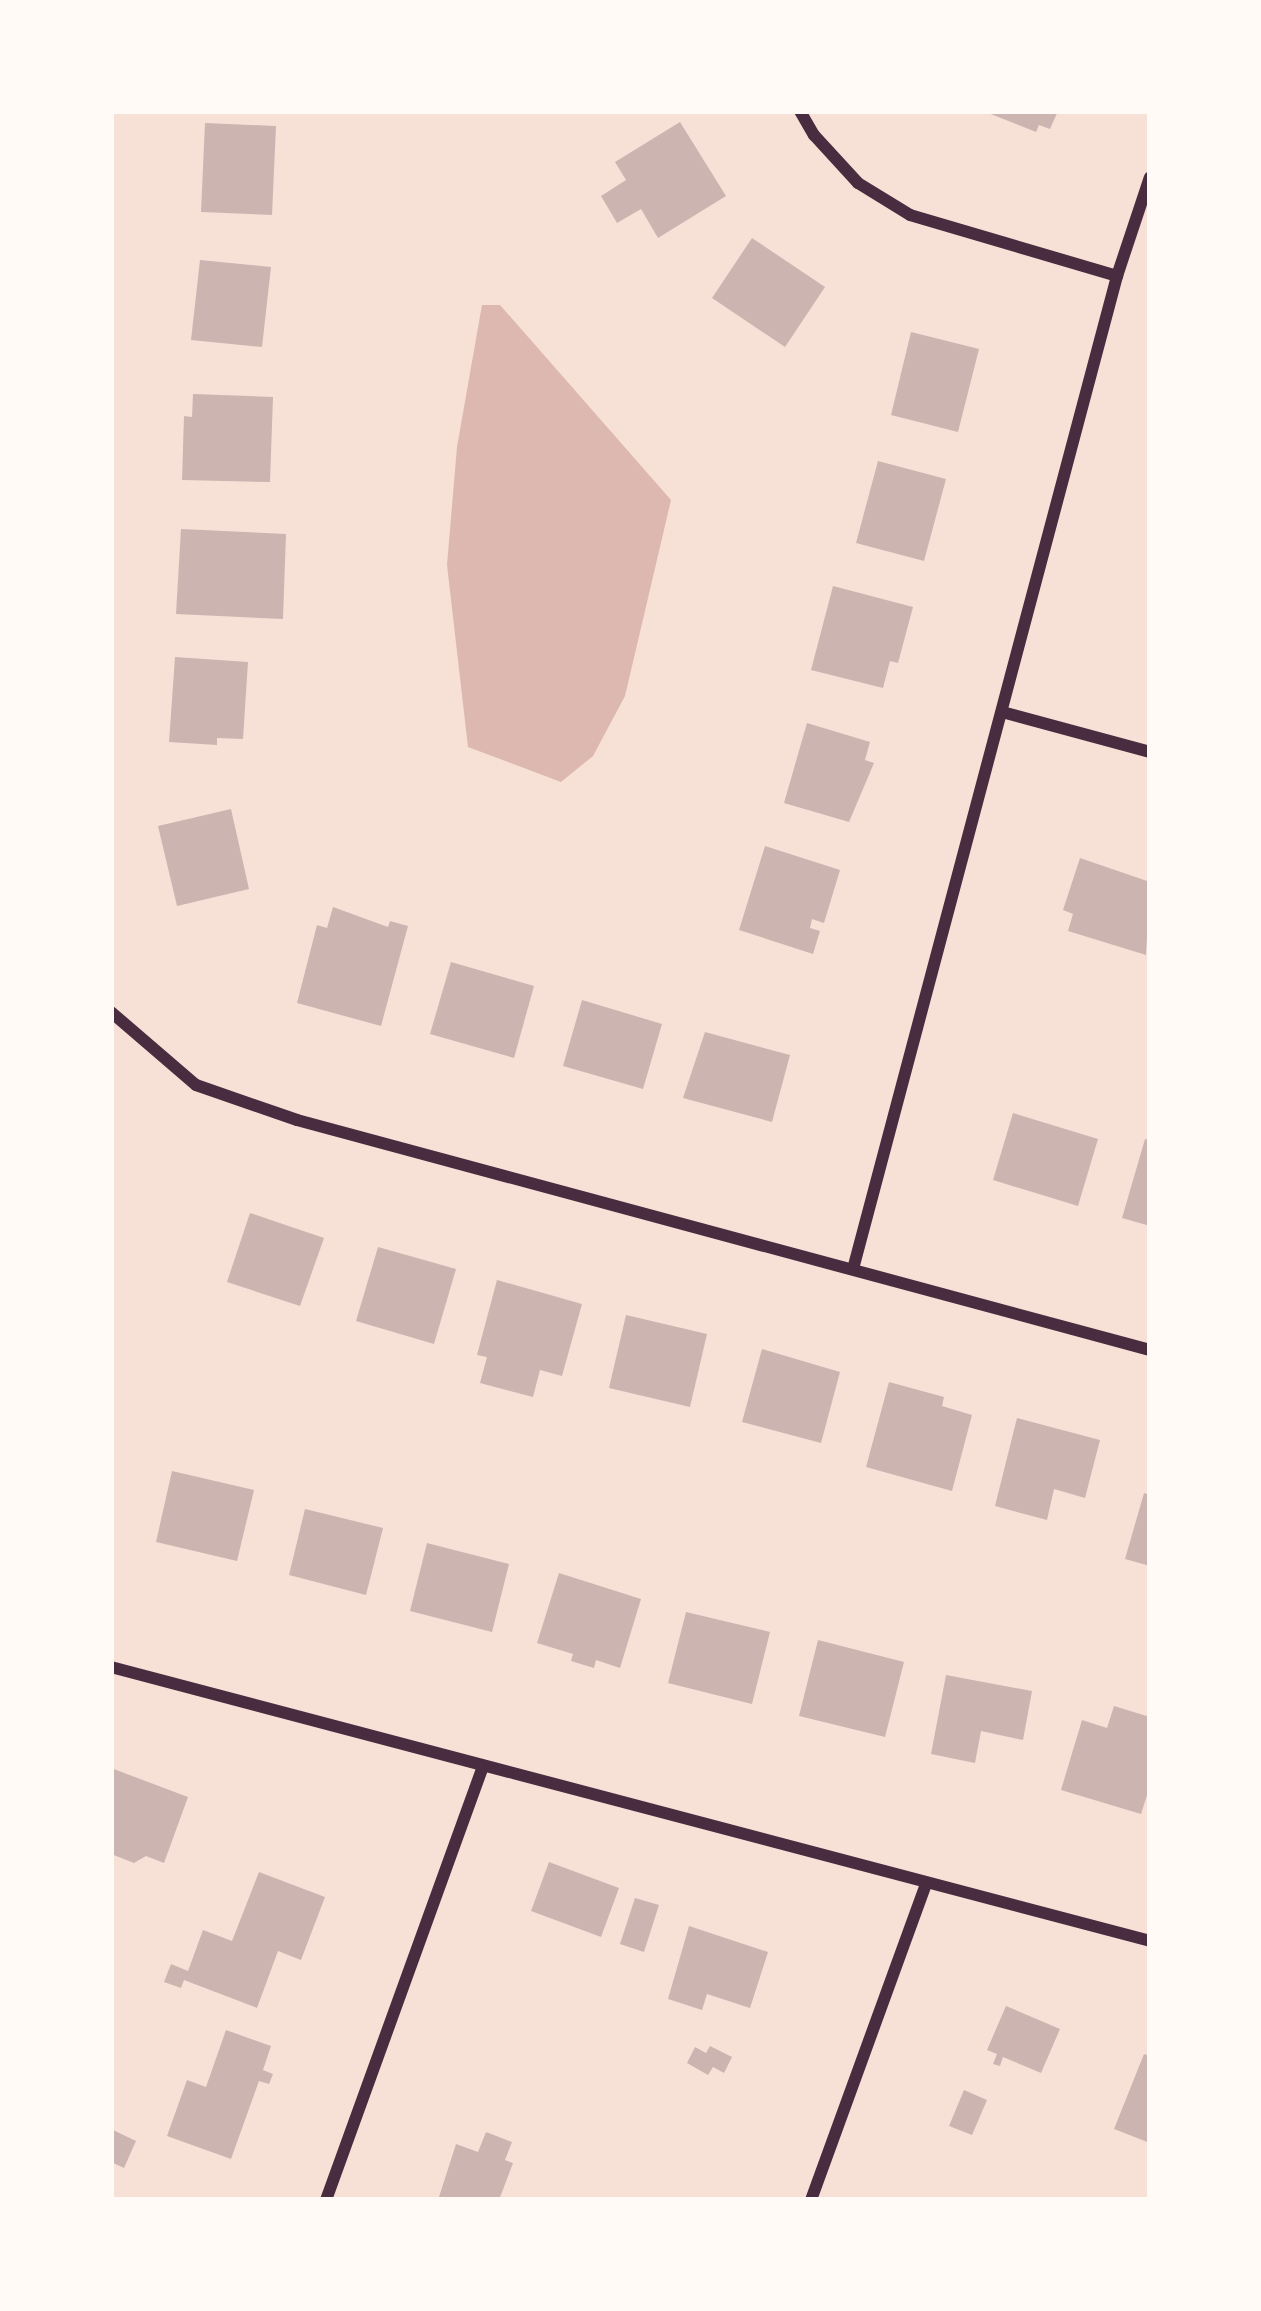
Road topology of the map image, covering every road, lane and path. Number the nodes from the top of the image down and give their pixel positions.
1 (800, 111) edge
2 (1150, 177) edge
3 (1117, 276) junction
4 (1002, 712) junction
5 (1150, 752) edge
6 (111, 1012) edge
7 (854, 1269) junction
8 (1150, 1350) edge
9 (111, 1667) edge
10 (484, 1766) junction
11 (926, 1884) junction
12 (1150, 1941) edge
13 (326, 2200) edge
14 (811, 2200) edge

1 - 3 street
2 - 3 street
3 - 4 street
4 - 5 street
4 - 7 street
6 - 7 street
7 - 8 street
9 - 10 street
10 - 11 street
10 - 13 street
11 - 12 street
11 - 14 street

